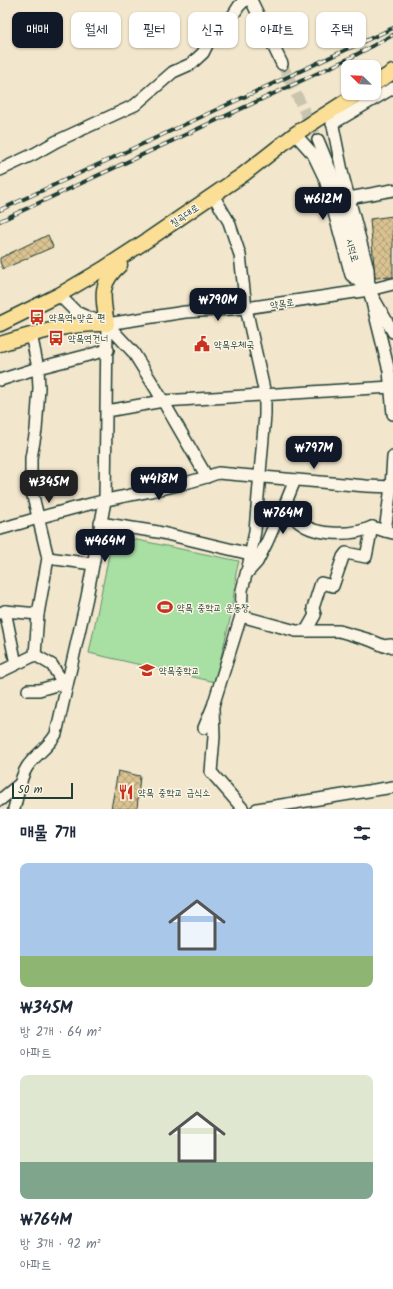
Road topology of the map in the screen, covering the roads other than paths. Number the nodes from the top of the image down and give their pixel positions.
1 (245, 0) edge
2 (251, 0) edge
3 (282, 64) tunnel mouth
4 (393, 72) edge
5 (381, 80) edge
6 (393, 88) edge
7 (351, 100) edge
8 (331, 118) junction
9 (295, 134) junction
10 (318, 140) tunnel mouth
11 (0, 170) edge
12 (393, 190) edge
13 (213, 195) junction
14 (349, 198) junction
15 (149, 239) junction
16 (393, 284) edge
17 (369, 290) junction
18 (59, 295) junction
19 (246, 308) junction
20 (0, 324) edge
21 (107, 324) junction
22 (393, 332) edge
23 (31, 334) junction
24 (0, 344) edge
25 (108, 350) junction
26 (38, 368) junction
27 (0, 380) edge
28 (391, 387) junction
29 (265, 394) junction
30 (163, 400) junction
31 (107, 411) junction
32 (393, 414) edge
33 (393, 457) edge
34 (207, 477) junction
35 (260, 477) junction
36 (295, 480) junction
37 (392, 487) edge
38 (105, 501) junction
39 (257, 510) junction
40 (282, 512) junction
41 (38, 518) junction
42 (100, 523) junction
43 (372, 527) junction
44 (0, 529) edge
45 (389, 532) edge
46 (250, 554) junction
47 (48, 558) junction
48 (93, 564) junction
49 (246, 575) junction
50 (3, 612) edge
51 (38, 614) junction
52 (241, 616) junction
53 (306, 630) junction
54 (392, 644) edge
55 (35, 655) junction
56 (16, 664) junction
57 (0, 672) edge
58 (65, 685) junction
59 (28, 690) dead end
60 (213, 706) junction
61 (204, 728) dead end
62 (21, 783) junction
63 (393, 787) edge
64 (0, 800) edge
65 (14, 809) edge
66 (243, 809) edge
67 (257, 809) edge

1 - 11 street
2 - 3 street
4 - 5 main road
6 - 8 street
7 - 8 main road, 칠곡대로
8 - 9 main road, 칠곡대로
8 - 14 street
9 - 13 main road, 칠곡대로
9 - 17 street
10 - 17 street, 시덕로
12 - 14 street
13 - 15 main road, 칠곡대로
13 - 19 street
14 - 17 street
15 - 18 main road, 칠곡대로
15 - 21 main road
16 - 17 street, 약목로
17 - 19 street, 약목로
17 - 22 street
17 - 28 street
18 - 20 main road, 칠곡대로
18 - 21 street, 약목로
19 - 21 street, 약목로
19 - 29 street
21 - 23 main road
21 - 25 street
21 - 30 street
23 - 24 main road
23 - 26 street
25 - 26 street
25 - 31 street
26 - 27 street
26 - 41 street
28 - 29 street
28 - 32 street
29 - 30 street
29 - 35 street
30 - 31 street
30 - 34 street
31 - 38 street
33 - 37 street
34 - 35 street
34 - 38 street
35 - 36 street
35 - 39 street
36 - 37 street
36 - 40 street
37 - 45 street
38 - 41 street
38 - 42 street
39 - 40 street
39 - 46 street
40 - 43 street
40 - 49 street
41 - 44 street
41 - 47 street
42 - 46 street
42 - 48 street
43 - 45 street
43 - 53 street
46 - 49 street
47 - 48 street
47 - 51 street
48 - 58 street
49 - 52 street
50 - 51 street
50 - 56 street
51 - 55 street
52 - 53 street
52 - 60 street
53 - 54 street
55 - 56 street
55 - 58 street
56 - 57 street
58 - 59 street
58 - 62 street
60 - 61 street
60 - 66 street
62 - 64 street
62 - 65 street
63 - 67 street

